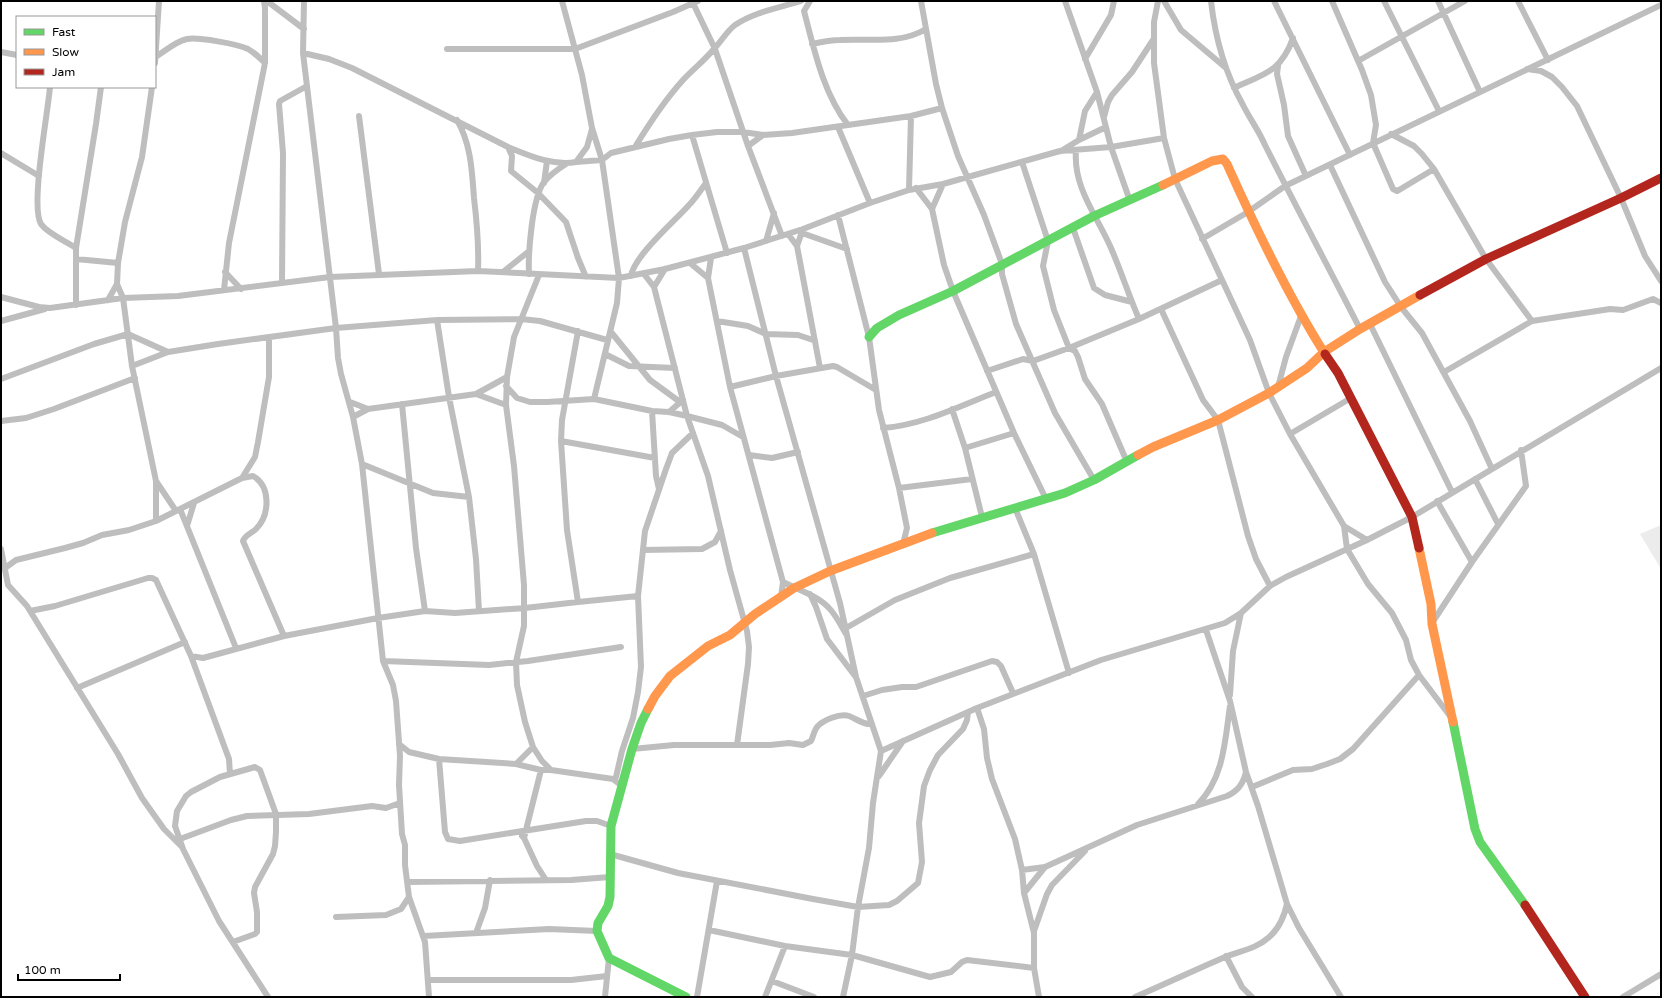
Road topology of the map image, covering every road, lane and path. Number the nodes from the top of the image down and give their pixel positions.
1 (159, 1) edge
2 (264, 1) edge
3 (304, 1) edge
4 (562, 1) edge
5 (801, 1) edge
6 (810, 1) edge
7 (921, 1) edge
8 (1065, 1) edge
9 (1114, 1) edge
10 (1158, 1) edge
11 (1164, 1) edge
12 (1211, 1) edge
13 (1274, 1) edge
14 (1332, 1) edge
15 (1384, 1) edge
16 (1438, 1) edge
17 (1465, 1) edge
18 (1518, 1) edge
19 (695, 2) edge
20 (270, 3) edge
21 (790, 3) edge
22 (1661, 5) edge
23 (265, 8) junction
24 (804, 11) junction
25 (1444, 14) junction
26 (304, 29) junction
27 (926, 30) junction
28 (1402, 36) junction
29 (1292, 38) junction
30 (1153, 40) junction
31 (156, 42) joint
32 (812, 44) junction
33 (170, 46) junction
34 (448, 49) dead end
35 (575, 49) junction
36 (715, 49) junction
37 (1, 52) edge
38 (303, 53) junction
39 (16, 55) edge
40 (156, 58) edge
41 (1085, 59) junction
42 (1548, 60) junction
43 (1358, 61) junction
44 (265, 63) junction
45 (1278, 66) junction
46 (1227, 68) junction
47 (1528, 69) junction
48 (307, 86) junction
49 (50, 88) edge
50 (101, 88) edge
51 (152, 88) edge
52 (1234, 88) junction
53 (1097, 92) junction
54 (1480, 92) junction
55 (942, 108) junction
56 (1439, 111) junction
57 (359, 116) dead end
58 (911, 116) junction
59 (1104, 118) junction
60 (456, 120) junction
61 (848, 125) junction
62 (838, 127) junction
63 (1106, 127) junction
64 (592, 128) junction
65 (743, 132) junction
66 (1391, 134) junction
67 (692, 135) junction
68 (763, 135) junction
69 (1164, 138) junction
70 (1079, 140) junction
71 (1373, 143) junction
72 (748, 146) junction
73 (508, 147) junction
74 (1111, 147) junction
75 (635, 148) junction
76 (599, 149) junction
77 (1060, 151) junction
78 (1076, 151) junction
79 (1, 153) edge
80 (611, 153) junction
81 (1350, 156) junction
82 (602, 160) junction
83 (547, 161) junction
84 (576, 162) junction
85 (1022, 162) junction
86 (566, 164) junction
87 (1330, 165) junction
88 (1434, 170) junction
89 (39, 176) junction
90 (1306, 176) junction
91 (968, 178) junction
92 (1661, 178) edge
93 (1175, 179) junction
94 (544, 182) junction
95 (706, 183) junction
96 (943, 184) junction
97 (1285, 186) junction
98 (916, 188) junction
99 (909, 190) junction
100 (538, 193) junction
101 (1621, 198) junction
102 (1130, 201) junction
103 (870, 203) junction
104 (932, 209) junction
105 (1248, 212) junction
106 (774, 214) junction
107 (838, 215) junction
108 (1094, 216) junction
109 (1073, 228) junction
110 (802, 231) junction
111 (785, 235) junction
112 (1202, 239) junction
113 (766, 241) junction
114 (1048, 241) junction
115 (797, 246) junction
116 (76, 248) junction
117 (744, 248) junction
118 (847, 249) junction
119 (528, 252) junction
120 (727, 253) junction
121 (711, 258) junction
122 (76, 259) junction
123 (1486, 259) junction
124 (118, 263) junction
125 (690, 263) junction
126 (1002, 264) junction
127 (665, 269) junction
128 (478, 271) junction
129 (1658, 271) edge
130 (225, 272) junction
131 (504, 272) junction
132 (379, 274) junction
133 (529, 274) junction
134 (644, 274) junction
135 (539, 275) junction
136 (631, 276) junction
137 (330, 277) junction
138 (586, 277) junction
139 (619, 278) junction
140 (708, 278) junction
141 (1222, 280) junction
142 (1661, 281) edge
143 (282, 283) junction
144 (116, 284) junction
145 (654, 287) junction
146 (241, 289) junction
147 (224, 290) junction
148 (954, 291) junction
149 (1, 296) edge
150 (123, 298) junction
151 (108, 300) junction
152 (1132, 302) junction
153 (1661, 303) edge
154 (76, 305) junction
155 (1401, 307) junction
156 (50, 308) junction
157 (1161, 309) junction
158 (1301, 316) junction
159 (521, 319) junction
160 (1139, 319) junction
161 (437, 320) junction
162 (1, 321) edge
163 (717, 321) junction
164 (1532, 321) junction
165 (1370, 324) junction
166 (866, 325) junction
167 (336, 328) junction
168 (877, 328) junction
169 (1360, 329) junction
170 (578, 331) junction
171 (611, 332) junction
172 (128, 334) junction
173 (766, 334) junction
174 (869, 337) junction
175 (269, 338) junction
176 (607, 340) junction
177 (814, 340) junction
178 (1069, 348) junction
179 (168, 352) junction
180 (1324, 352) junction
181 (605, 354) junction
182 (1033, 361) junction
183 (132, 366) junction
184 (638, 366) junction
185 (675, 368) junction
186 (820, 368) junction
187 (1661, 368) edge
188 (987, 371) junction
189 (1444, 372) junction
190 (776, 376) junction
191 (507, 377) junction
192 (134, 378) junction
193 (1, 380) edge
194 (506, 386) junction
195 (730, 387) junction
196 (1278, 387) junction
197 (876, 390) junction
198 (996, 392) junction
199 (1269, 393) junction
200 (476, 394) junction
201 (449, 398) junction
202 (517, 398) junction
203 (1350, 398) junction
204 (594, 399) junction
205 (567, 400) junction
206 (681, 401) junction
207 (350, 402) junction
208 (402, 404) junction
209 (506, 404) junction
210 (368, 408) junction
211 (952, 409) junction
212 (652, 411) junction
213 (669, 412) junction
214 (687, 416) junction
215 (353, 417) junction
216 (1218, 420) junction
217 (1, 421) edge
218 (883, 428) junction
219 (693, 433) junction
220 (1014, 433) junction
221 (1290, 434) junction
222 (743, 437) junction
223 (561, 441) junction
224 (965, 448) junction
225 (1521, 450) junction
226 (798, 452) junction
227 (749, 455) junction
228 (655, 458) junction
229 (1127, 462) junction
230 (362, 464) junction
231 (1492, 468) junction
232 (242, 478) junction
233 (972, 479) junction
234 (1475, 479) junction
235 (1094, 480) junction
236 (156, 481) junction
237 (409, 484) junction
238 (899, 488) junction
239 (659, 490) junction
240 (1452, 492) junction
241 (469, 496) junction
242 (1046, 499) junction
243 (1437, 501) junction
244 (194, 503) junction
245 (1015, 508) junction
246 (178, 510) junction
247 (1412, 516) junction
248 (982, 517) junction
249 (156, 521) junction
250 (1498, 524) junction
251 (187, 526) junction
252 (1344, 526) junction
253 (907, 528) junction
254 (721, 531) junction
255 (916, 539) junction
256 (1366, 540) junction
257 (903, 544) junction
258 (1, 549) edge
259 (1347, 549) junction
260 (643, 550) junction
261 (1034, 554) junction
262 (3, 555) junction
263 (16, 560) junction
264 (1472, 562) junction
265 (5, 568) junction
266 (830, 571) junction
267 (783, 582) junction
268 (1270, 586) junction
269 (794, 588) junction
270 (810, 594) junction
271 (638, 596) junction
272 (781, 597) junction
273 (578, 602) junction
274 (525, 608) junction
275 (742, 608) junction
276 (30, 611) junction
277 (425, 611) junction
278 (479, 611) junction
279 (1241, 613) junction
280 (755, 614) junction
281 (378, 618) junction
282 (745, 622) junction
283 (1432, 624) junction
284 (846, 628) junction
285 (1206, 630) junction
286 (847, 635) junction
287 (284, 636) junction
288 (185, 642) junction
289 (621, 647) dead end
290 (236, 648) junction
291 (519, 651) junction
292 (191, 656) junction
293 (203, 658) junction
294 (383, 661) junction
295 (528, 661) junction
296 (516, 662) junction
297 (195, 666) junction
298 (1069, 673) junction
299 (1419, 675) junction
300 (856, 677) junction
301 (78, 688) junction
302 (1013, 693) junction
303 (864, 696) junction
304 (1230, 701) junction
305 (977, 708) junction
306 (968, 712) junction
307 (1452, 718) junction
308 (872, 724) junction
309 (903, 741) junction
310 (399, 744) junction
311 (737, 745) junction
312 (533, 747) junction
313 (632, 749) junction
314 (881, 751) junction
315 (409, 752) junction
316 (400, 756) junction
317 (439, 759) junction
318 (516, 764) junction
319 (541, 770) junction
320 (551, 770) junction
321 (1246, 772) junction
322 (230, 774) junction
323 (878, 778) junction
324 (617, 781) junction
325 (1252, 787) junction
326 (400, 803) junction
327 (1197, 805) junction
328 (276, 814) junction
329 (610, 826) junction
330 (526, 830) junction
331 (517, 832) junction
332 (524, 838) junction
333 (180, 839) junction
334 (183, 848) junction
335 (1087, 849) junction
336 (610, 854) junction
337 (537, 866) junction
338 (1045, 867) junction
339 (1022, 870) junction
340 (610, 877) junction
341 (490, 880) junction
342 (532, 880) junction
343 (546, 880) junction
344 (717, 880) junction
345 (407, 882) junction
346 (1024, 893) junction
347 (409, 897) junction
348 (1287, 904) junction
349 (858, 907) junction
350 (402, 909) junction
351 (414, 913) junction
352 (336, 917) dead end
353 (709, 930) junction
354 (597, 931) junction
355 (476, 933) junction
356 (1034, 933) junction
357 (424, 936) junction
358 (233, 942) junction
359 (785, 946) junction
360 (852, 955) junction
361 (1226, 956) junction
362 (609, 958) junction
363 (1034, 968) junction
364 (1661, 974) edge
365 (607, 976) junction
366 (428, 980) junction
367 (772, 981) junction
368 (268, 997) edge
369 (429, 997) edge
370 (605, 997) edge
371 (686, 997) edge
372 (697, 997) edge
373 (765, 997) edge
374 (814, 997) edge
375 (843, 997) edge
376 (1039, 997) edge
377 (1134, 997) edge
378 (1252, 997) edge
379 (1341, 997) edge
380 (1585, 997) edge
381 (1623, 997) edge

1 - 31 street
2 - 23 street
3 - 26 street
4 - 35 street
5 - 21 street
6 - 24 street
7 - 27 street
8 - 41 street
9 - 41 street
10 - 30 street
11 - 46 street
12 - 46 street
13 - 29 street
14 - 43 street
15 - 28 street
16 - 25 street
17 - 25 street
18 - 42 street
19 - 35 street
19 - 36 street
20 - 23 street
20 - 26 street
21 - 24 street
21 - 36 street
22 - 42 street
23 - 44 street
24 - 32 street
25 - 28 street
25 - 54 street
26 - 38 street
27 - 32 street
27 - 55 street
28 - 43 street
28 - 56 street
29 - 45 street
29 - 81 street
30 - 59 street
30 - 69 street
31 - 33 street
32 - 61 street
33 - 40 street
33 - 44 street
34 - 35 street
35 - 64 street
36 - 65 street
36 - 75 street
37 - 39 street
38 - 48 street
38 - 60 street
41 - 53 street
42 - 47 street
43 - 71 street
44 - 130 street
45 - 52 street
45 - 90 street
46 - 52 street
47 - 54 street
47 - 101 street
48 - 137 street
48 - 143 street
49 - 89 street
50 - 116 street
51 - 124 street
52 - 97 street
53 - 59 street
53 - 70 street
54 - 56 street
55 - 58 street
55 - 91 street
56 - 66 street
57 - 132 street
58 - 61 street
58 - 99 street
59 - 63 street
60 - 73 street
60 - 128 street
61 - 62 street
62 - 68 street
62 - 103 street
63 - 70 street
63 - 74 street
64 - 76 street
64 - 84 street
65 - 67 street
65 - 68 street
65 - 72 street
66 - 71 street
66 - 88 street
67 - 75 street
67 - 95 street
68 - 72 street
69 - 74 street
69 - 93 street
70 - 77 street
71 - 81 street
71 - 88 street
72 - 106 street
73 - 83 street
73 - 100 street
74 - 78 street
74 - 102 street
75 - 80 street
76 - 80 street
76 - 82 street
77 - 78 street
77 - 85 street
78 - 108 street
79 - 89 street
80 - 82 street
81 - 87 street
82 - 84 street
82 - 139 street
83 - 86 street
83 - 94 street
84 - 86 street
85 - 91 street
85 - 114 street
86 - 94 street
87 - 90 street
87 - 155 street
88 - 123 street
89 - 116 street
90 - 97 street
91 - 96 street
91 - 126 street
92 - 101 street
93 - 102 street
93 - 105 street
93 - 112 street
94 - 100 street
95 - 120 street
95 - 136 street
96 - 98 street
96 - 104 street
97 - 105 street
97 - 169 street
98 - 99 street
98 - 104 street
99 - 103 street
100 - 119 street
100 - 138 street
101 - 123 street
101 - 129 street
102 - 108 street
103 - 107 street
104 - 148 street
105 - 112 street
105 - 158 street
106 - 111 street
106 - 113 street
107 - 110 street
107 - 118 street
108 - 109 street
108 - 152 street
109 - 114 street
109 - 152 street
110 - 111 street
110 - 115 street
110 - 118 street
111 - 113 street
111 - 115 street
112 - 141 street
113 - 117 street
114 - 126 street
114 - 178 street
115 - 177 street
116 - 122 street
117 - 120 street
117 - 173 street
118 - 166 street
119 - 131 street
119 - 133 street
120 - 121 street
121 - 125 street
121 - 140 street
122 - 124 street
122 - 154 street
123 - 155 street
123 - 164 street
124 - 144 street
125 - 127 street
125 - 140 street
126 - 148 street
126 - 182 street
127 - 134 street
127 - 145 street
128 - 131 street
128 - 132 street
129 - 142 street
130 - 146 street
130 - 147 street
131 - 133 street
132 - 137 street
133 - 135 street
134 - 136 street
134 - 145 street
135 - 138 street
135 - 159 street
136 - 139 street
137 - 143 street
137 - 167 street
138 - 139 street
139 - 171 street
140 - 163 street
141 - 157 street
141 - 199 street
143 - 146 street
144 - 150 street
144 - 151 street
145 - 185 street
146 - 147 street
147 - 150 street
148 - 168 street
148 - 188 street
149 - 156 street
150 - 151 street
150 - 172 street
151 - 154 street
152 - 160 street
153 - 164 street
154 - 156 street
155 - 165 street
155 - 189 street
156 - 162 street
157 - 160 street
157 - 216 street
158 - 180 street
158 - 196 street
159 - 161 street
159 - 170 street
159 - 191 street
160 - 178 street
161 - 167 street
161 - 201 street
163 - 173 street
163 - 195 street
164 - 189 street
165 - 169 street
165 - 240 street
166 - 168 street
166 - 174 street
167 - 175 street
167 - 207 street
168 - 174 street
169 - 180 street
170 - 176 street
170 - 205 street
171 - 176 street
171 - 184 street
172 - 179 street
172 - 183 street
172 - 193 street
173 - 177 street
173 - 190 street
174 - 197 street
175 - 179 street
175 - 232 street
176 - 181 street
177 - 186 street
178 - 182 street
178 - 229 street
179 - 183 street
180 - 196 street
180 - 203 street
181 - 184 street
181 - 204 street
182 - 188 street
182 - 235 street
183 - 192 street
184 - 185 street
184 - 206 street
185 - 206 street
186 - 190 street
186 - 197 street
187 - 225 street
188 - 198 street
189 - 231 street
190 - 195 street
190 - 226 street
191 - 194 street
191 - 200 street
192 - 217 street
192 - 236 street
194 - 202 street
194 - 209 street
195 - 222 street
196 - 199 street
197 - 218 street
198 - 211 street
198 - 220 street
199 - 216 street
199 - 221 street
200 - 201 street
200 - 209 street
201 - 208 street
201 - 241 street
202 - 205 street
202 - 209 street
203 - 221 street
203 - 247 street
204 - 205 street
204 - 212 street
205 - 223 street
206 - 213 street
206 - 214 street
207 - 210 street
207 - 215 street
208 - 210 street
208 - 237 street
209 - 274 street
210 - 215 street
211 - 218 street
211 - 224 street
212 - 213 street
212 - 228 street
213 - 214 street
214 - 219 street
214 - 222 street
215 - 230 street
216 - 229 street
216 - 268 street
218 - 238 street
219 - 239 street
219 - 254 street
220 - 224 street
220 - 242 street
221 - 252 street
222 - 227 street
223 - 228 street
223 - 273 street
224 - 233 street
225 - 231 street
225 - 250 street
226 - 227 street
226 - 266 street
227 - 267 street
228 - 239 street
229 - 235 street
230 - 237 street
230 - 281 street
231 - 234 street
232 - 244 street
232 - 287 street
233 - 238 street
233 - 248 street
234 - 240 street
234 - 250 street
235 - 242 street
236 - 246 street
236 - 249 street
237 - 241 street
237 - 277 street
238 - 253 street
239 - 260 street
240 - 243 street
241 - 278 street
242 - 245 street
243 - 247 street
243 - 264 street
244 - 246 street
244 - 251 street
245 - 248 street
245 - 261 street
246 - 249 street
246 - 251 street
247 - 256 street
247 - 283 street
248 - 255 street
249 - 263 street
250 - 264 street
251 - 290 street
252 - 256 street
252 - 259 street
253 - 255 street
253 - 257 street
254 - 260 street
254 - 275 street
255 - 257 street
256 - 259 street
257 - 266 street
258 - 262 street
259 - 268 street
259 - 299 street
260 - 271 street
261 - 284 street
261 - 298 street
262 - 263 street
262 - 265 street
263 - 265 street
264 - 283 street
265 - 276 street
266 - 269 street
266 - 284 street
267 - 269 street
267 - 272 street
268 - 279 street
269 - 270 street
269 - 272 street
270 - 286 street
270 - 300 street
271 - 273 street
271 - 324 street
272 - 280 street
273 - 274 street
274 - 278 street
274 - 291 street
275 - 280 street
275 - 282 street
276 - 288 street
276 - 301 street
277 - 278 street
277 - 281 street
279 - 285 street
279 - 304 street
280 - 282 street
281 - 287 street
281 - 294 street
282 - 311 street
282 - 313 street
283 - 307 street
284 - 286 street
285 - 298 street
285 - 304 street
286 - 300 street
287 - 290 street
288 - 292 street
288 - 301 street
289 - 295 street
290 - 293 street
291 - 295 street
291 - 296 street
292 - 293 street
292 - 297 street
293 - 297 street
294 - 296 street
294 - 310 street
295 - 296 street
296 - 312 street
297 - 322 street
298 - 302 street
299 - 307 street
299 - 325 street
300 - 303 street
301 - 334 street
302 - 303 street
302 - 305 street
303 - 308 street
304 - 321 street
304 - 327 street
305 - 306 street
305 - 339 street
306 - 309 street
306 - 349 street
307 - 380 street
308 - 311 street
308 - 314 street
309 - 314 street
309 - 323 street
310 - 315 street
310 - 316 street
311 - 313 street
312 - 318 street
312 - 320 street
313 - 324 street
314 - 323 street
315 - 316 street
315 - 317 street
316 - 326 street
317 - 318 street
317 - 331 street
318 - 319 street
319 - 320 street
319 - 330 street
320 - 324 street
321 - 325 street
321 - 327 street
322 - 328 street
322 - 333 street
323 - 349 street
324 - 329 street
325 - 348 street
326 - 328 street
326 - 345 street
327 - 335 street
328 - 333 street
328 - 358 street
329 - 330 street
329 - 336 street
330 - 331 street
330 - 332 street
331 - 332 street
332 - 337 street
333 - 334 street
334 - 358 street
335 - 338 street
335 - 356 street
336 - 340 street
336 - 344 street
337 - 342 street
337 - 343 street
338 - 339 street
338 - 346 street
339 - 346 street
340 - 343 street
340 - 354 street
341 - 342 street
341 - 345 street
341 - 355 street
342 - 343 street
344 - 349 street
344 - 353 street
345 - 347 street
346 - 356 street
347 - 350 street
347 - 351 street
348 - 361 street
348 - 379 street
349 - 360 street
350 - 351 street
350 - 352 street
351 - 357 street
353 - 359 street
353 - 372 street
354 - 355 street
354 - 362 street
355 - 357 street
356 - 363 street
357 - 366 street
358 - 368 street
359 - 360 street
359 - 367 street
360 - 363 street
360 - 375 street
361 - 377 street
361 - 378 street
362 - 365 street
362 - 371 street
363 - 376 street
364 - 381 street
365 - 366 street
365 - 370 street
366 - 369 street
367 - 373 street
367 - 374 street

